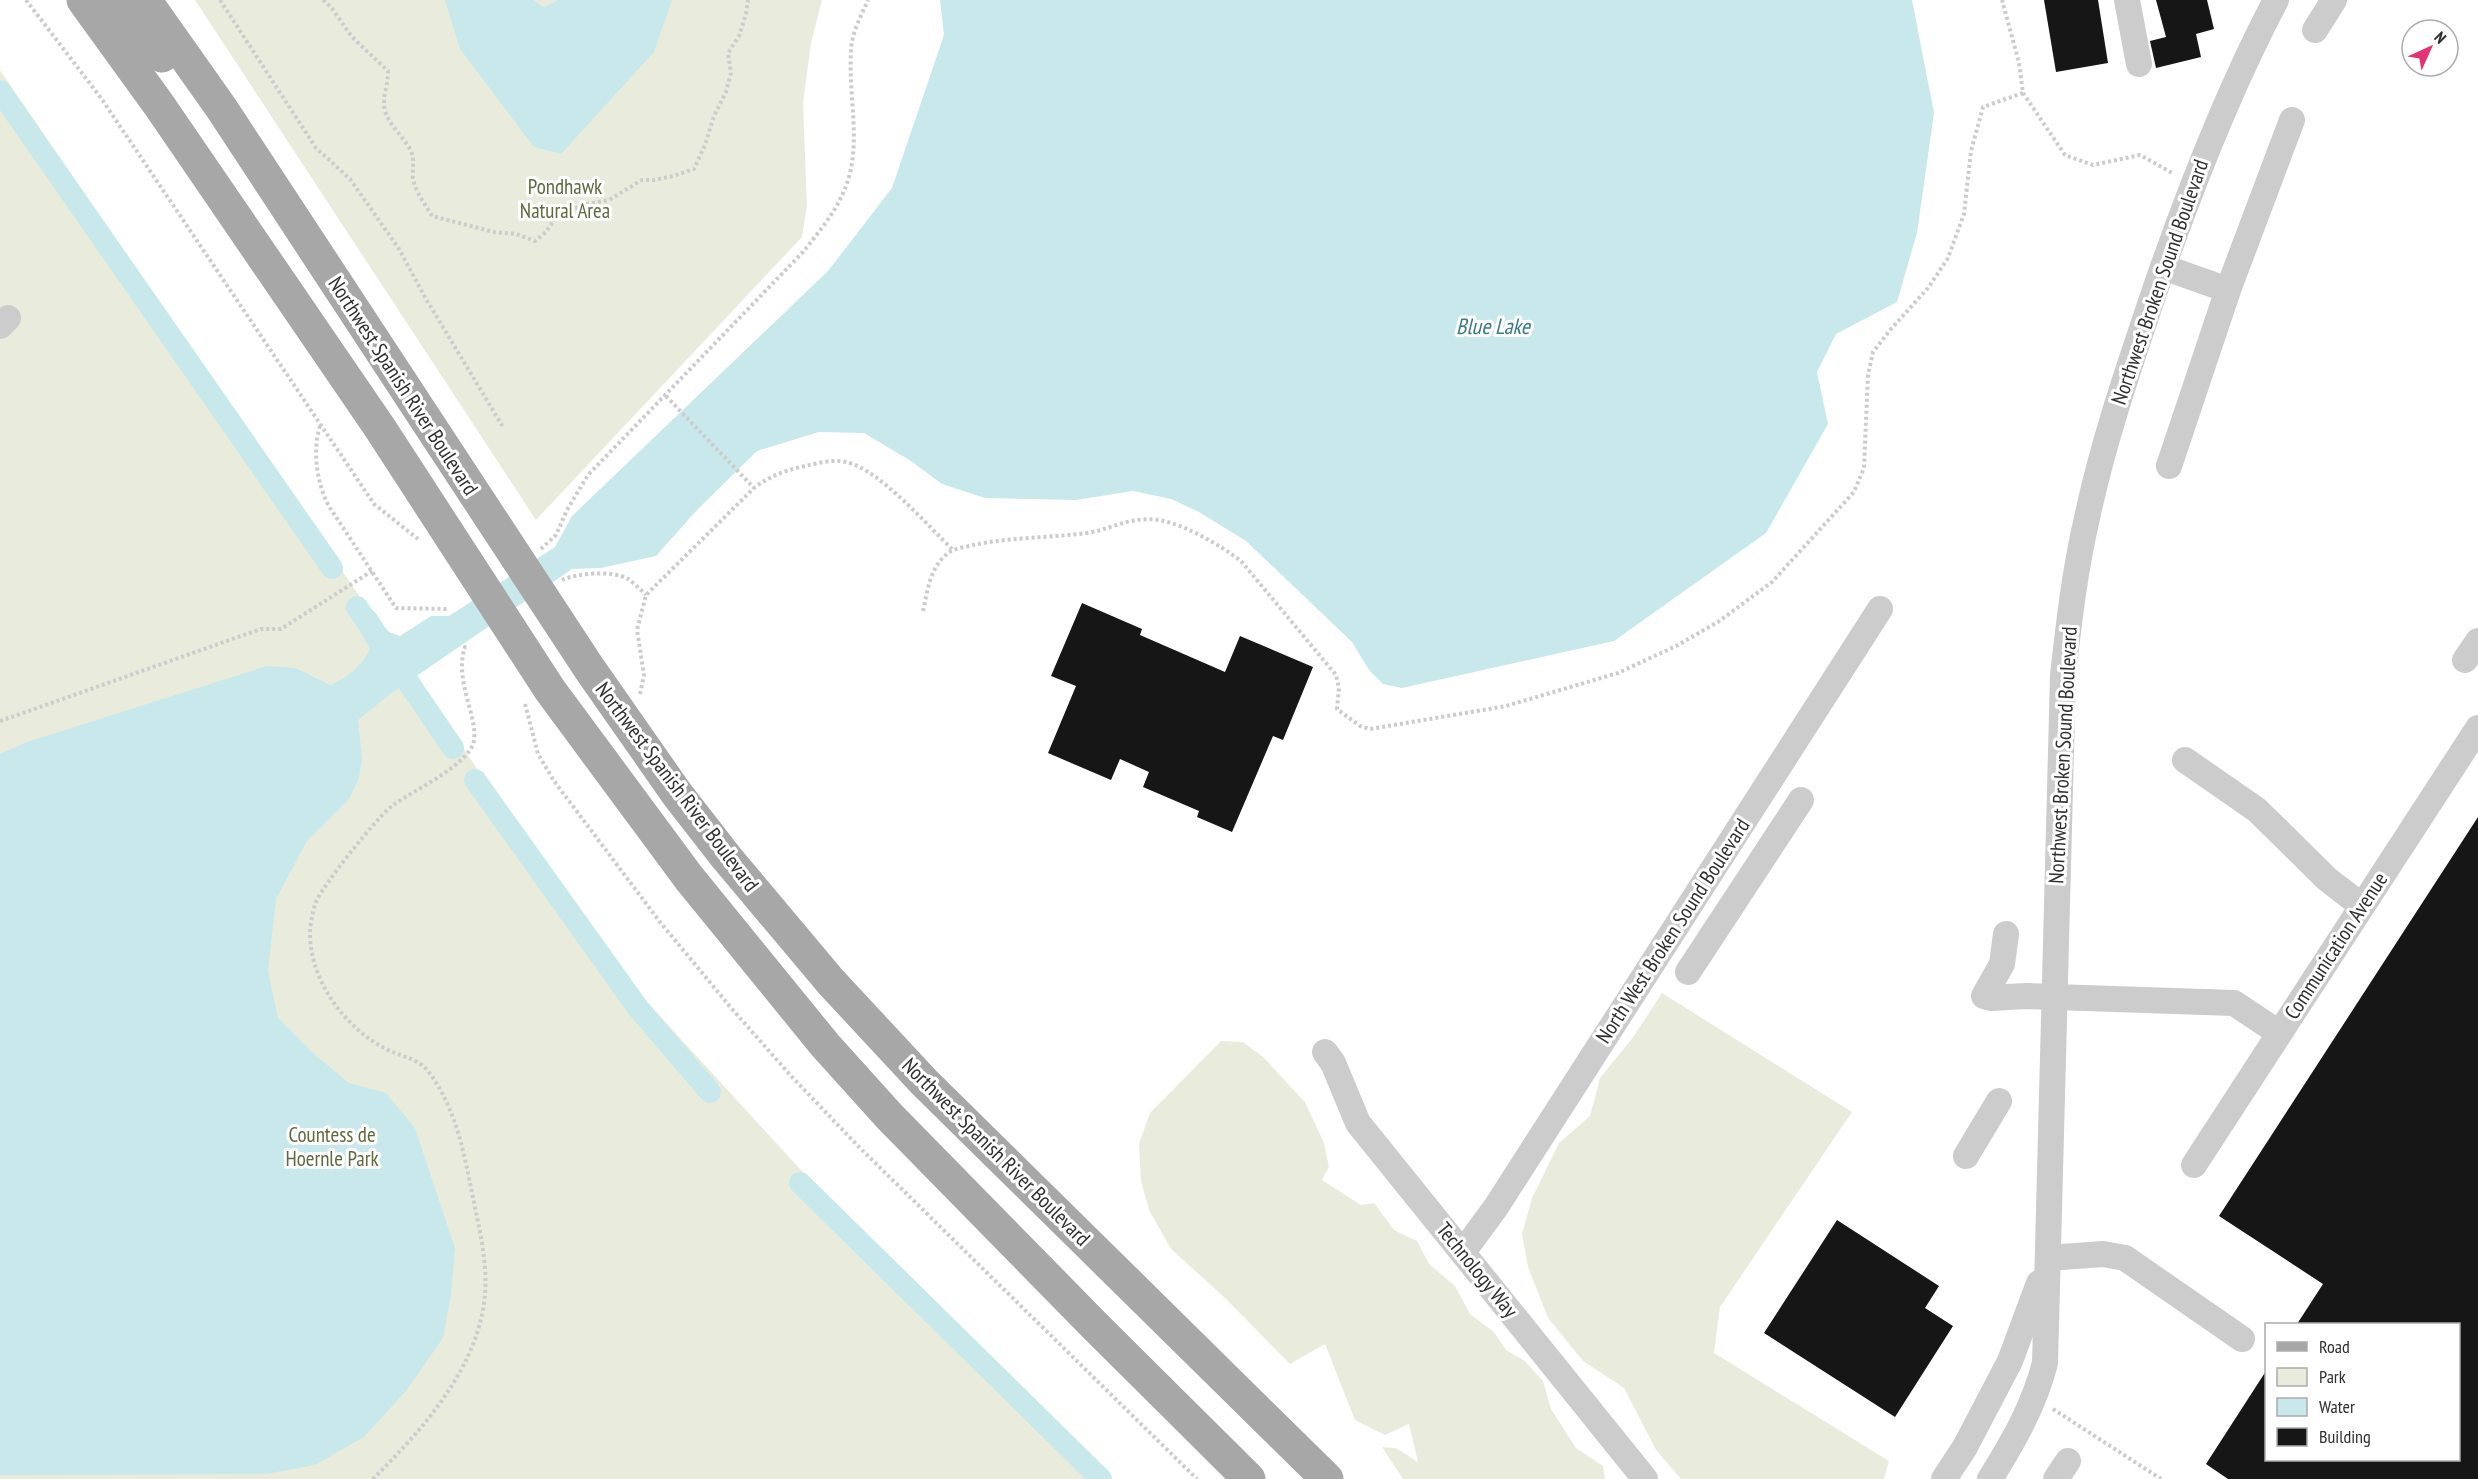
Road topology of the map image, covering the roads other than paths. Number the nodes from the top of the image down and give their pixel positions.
1 (83, 0) edge
2 (114, 0) edge
3 (145, 0) edge
4 (2127, 0) edge
5 (2276, 0) edge
6 (2334, 0) edge
7 (2315, 30) dead end
8 (2139, 64) dead end
9 (222, 109) junction
10 (2292, 120) dead end
11 (2163, 267) junction
12 (2228, 290) junction
13 (2169, 466) dead end
14 (1880, 609) dead end
15 (2478, 728) edge
16 (2185, 760) dead end
17 (1761, 794) junction
18 (2362, 906) junction
19 (2006, 934) dead end
20 (1688, 972) dead end
21 (2054, 997) junction
22 (859, 1014) junction
23 (2279, 1033) junction
24 (884, 1040) junction
25 (825, 1045) junction
26 (1325, 1052) dead end
27 (848, 1072) junction
28 (1999, 1101) dead end
29 (1966, 1156) dead end
30 (2194, 1165) dead end
31 (1463, 1252) junction
32 (2048, 1258) junction
33 (2242, 1339) dead end
34 (1249, 1479) edge
35 (1327, 1479) edge
36 (1645, 1479) edge
37 (1944, 1479) edge
38 (1990, 1479) edge

1 - 25 main road, Northwest Spanish River Boulevard
2 - 9 main road
3 - 9 main road, Northwest Spanish River Boulevard
4 - 8 street
5 - 11 street, Northwest Broken Sound Boulevard
6 - 7 street
9 - 22 main road, Northwest Spanish River Boulevard
10 - 12 street
11 - 12 street
11 - 21 street, Northwest Broken Sound Boulevard
12 - 13 street
14 - 17 street, North West Broken Sound Boulevard
15 - 18 street, Communication Avenue
16 - 18 street
17 - 20 street
17 - 31 street, North West Broken Sound Boulevard
18 - 23 street, Communication Avenue
19 - 21 street
21 - 23 street
21 - 32 street, Northwest Broken Sound Boulevard
22 - 24 main road, Northwest Spanish River Boulevard
22 - 25 main road
23 - 30 street, Communication Avenue
24 - 27 main road
24 - 35 main road, Northwest Spanish River Boulevard
25 - 27 main road, Northwest Spanish River Boulevard
26 - 31 street, Technology Way
27 - 34 main road, Northwest Spanish River Boulevard
28 - 29 street
31 - 36 street, Technology Way
32 - 33 street
32 - 37 street, Northwest Broken Sound Boulevard
32 - 38 street, Northwest Broken Sound Boulevard

